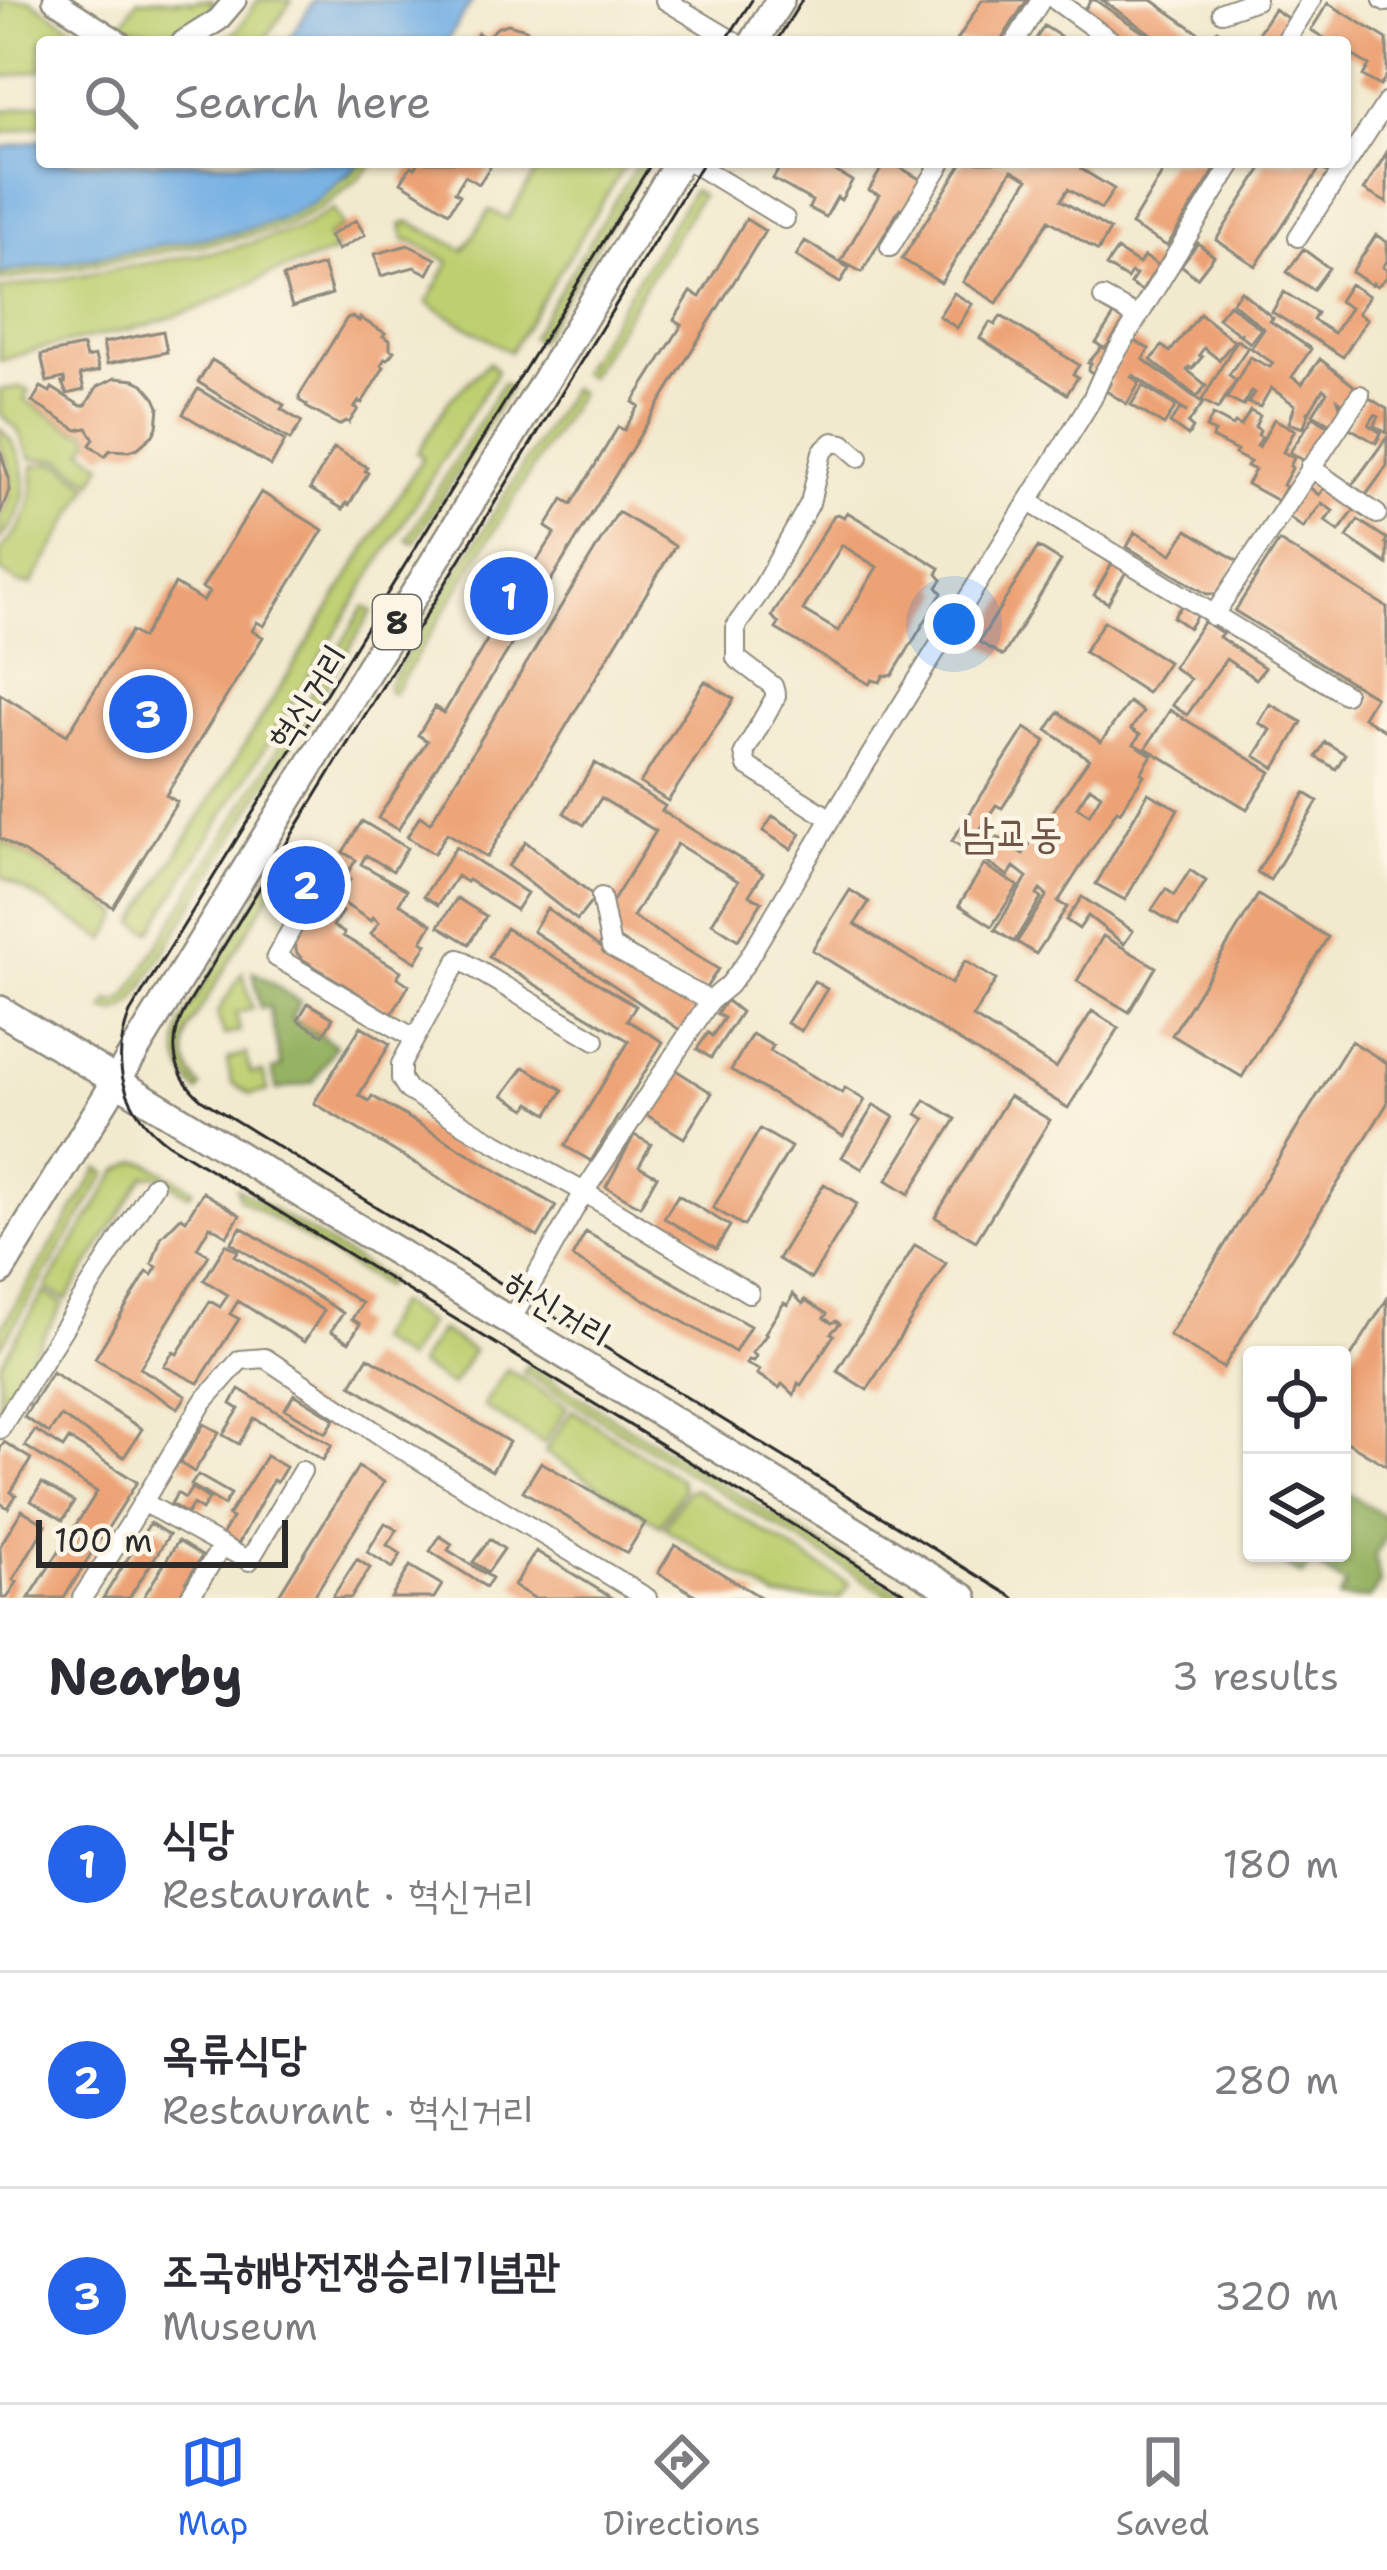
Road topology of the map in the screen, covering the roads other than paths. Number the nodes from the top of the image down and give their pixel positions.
1 (54, 0) edge
2 (235, 0) edge
3 (664, 0) edge
4 (780, 0) edge
5 (1041, 0) edge
6 (1055, 0) edge
7 (1256, 0) edge
8 (1311, 0) edge
9 (1222, 12) dead end
10 (110, 36) edge
11 (193, 36) edge
12 (726, 36) edge
13 (758, 36) edge
14 (1019, 36) edge
15 (1105, 36) edge
16 (1289, 36) edge
17 (1387, 103) edge
18 (1351, 157) edge
19 (675, 168) edge
20 (701, 168) edge
21 (938, 168) edge
22 (1229, 168) edge
23 (1344, 168) edge
24 (785, 219) dead end
25 (1298, 237) dead end
26 (890, 247) dead end
27 (1103, 298) dead end
28 (1138, 317) junction
29 (1360, 395) dead end
30 (859, 457) dead end
31 (1310, 467) junction
32 (1029, 502) junction
33 (1377, 514) dead end
34 (1213, 616) junction
35 (1345, 694) dead end
36 (831, 819) junction
37 (312, 892) dead end
38 (601, 897) dead end
39 (710, 1001) junction
40 (0, 1010) edge
41 (414, 1038) junction
42 (595, 1040) dead end
43 (114, 1082) junction
44 (154, 1185) dead end
45 (584, 1192) junction
46 (0, 1271) edge
47 (749, 1293) dead end
48 (509, 1322) junction
49 (0, 1429) edge
50 (302, 1471) dead end
51 (143, 1502) junction
52 (222, 1546) junction
53 (82, 1598) edge
54 (189, 1598) edge
55 (647, 1598) edge
56 (964, 1598) edge

1 - 10 street
2 - 11 street
3 - 12 street
4 - 13 main road
5 - 14 street
6 - 15 street
7 - 9 street
8 - 16 street
17 - 18 street
19 - 43 main road, 혁신거리 / 8
20 - 24 street
21 - 26 street
22 - 28 street
23 - 25 street
27 - 28 street
28 - 32 street
29 - 31 street
30 - 36 street
31 - 33 street
31 - 34 street
32 - 34 street
32 - 36 street
34 - 35 street
36 - 39 street
37 - 41 street
38 - 39 street
39 - 45 street
40 - 43 main road, 하신거리
41 - 42 street
41 - 45 street
43 - 46 main road, 혁신거리 / 8
43 - 48 main road, 하신거리
44 - 49 street
45 - 47 street
45 - 48 street
48 - 56 main road, 하신거리
50 - 52 street
51 - 52 street
51 - 53 street
51 - 55 street
52 - 54 street

